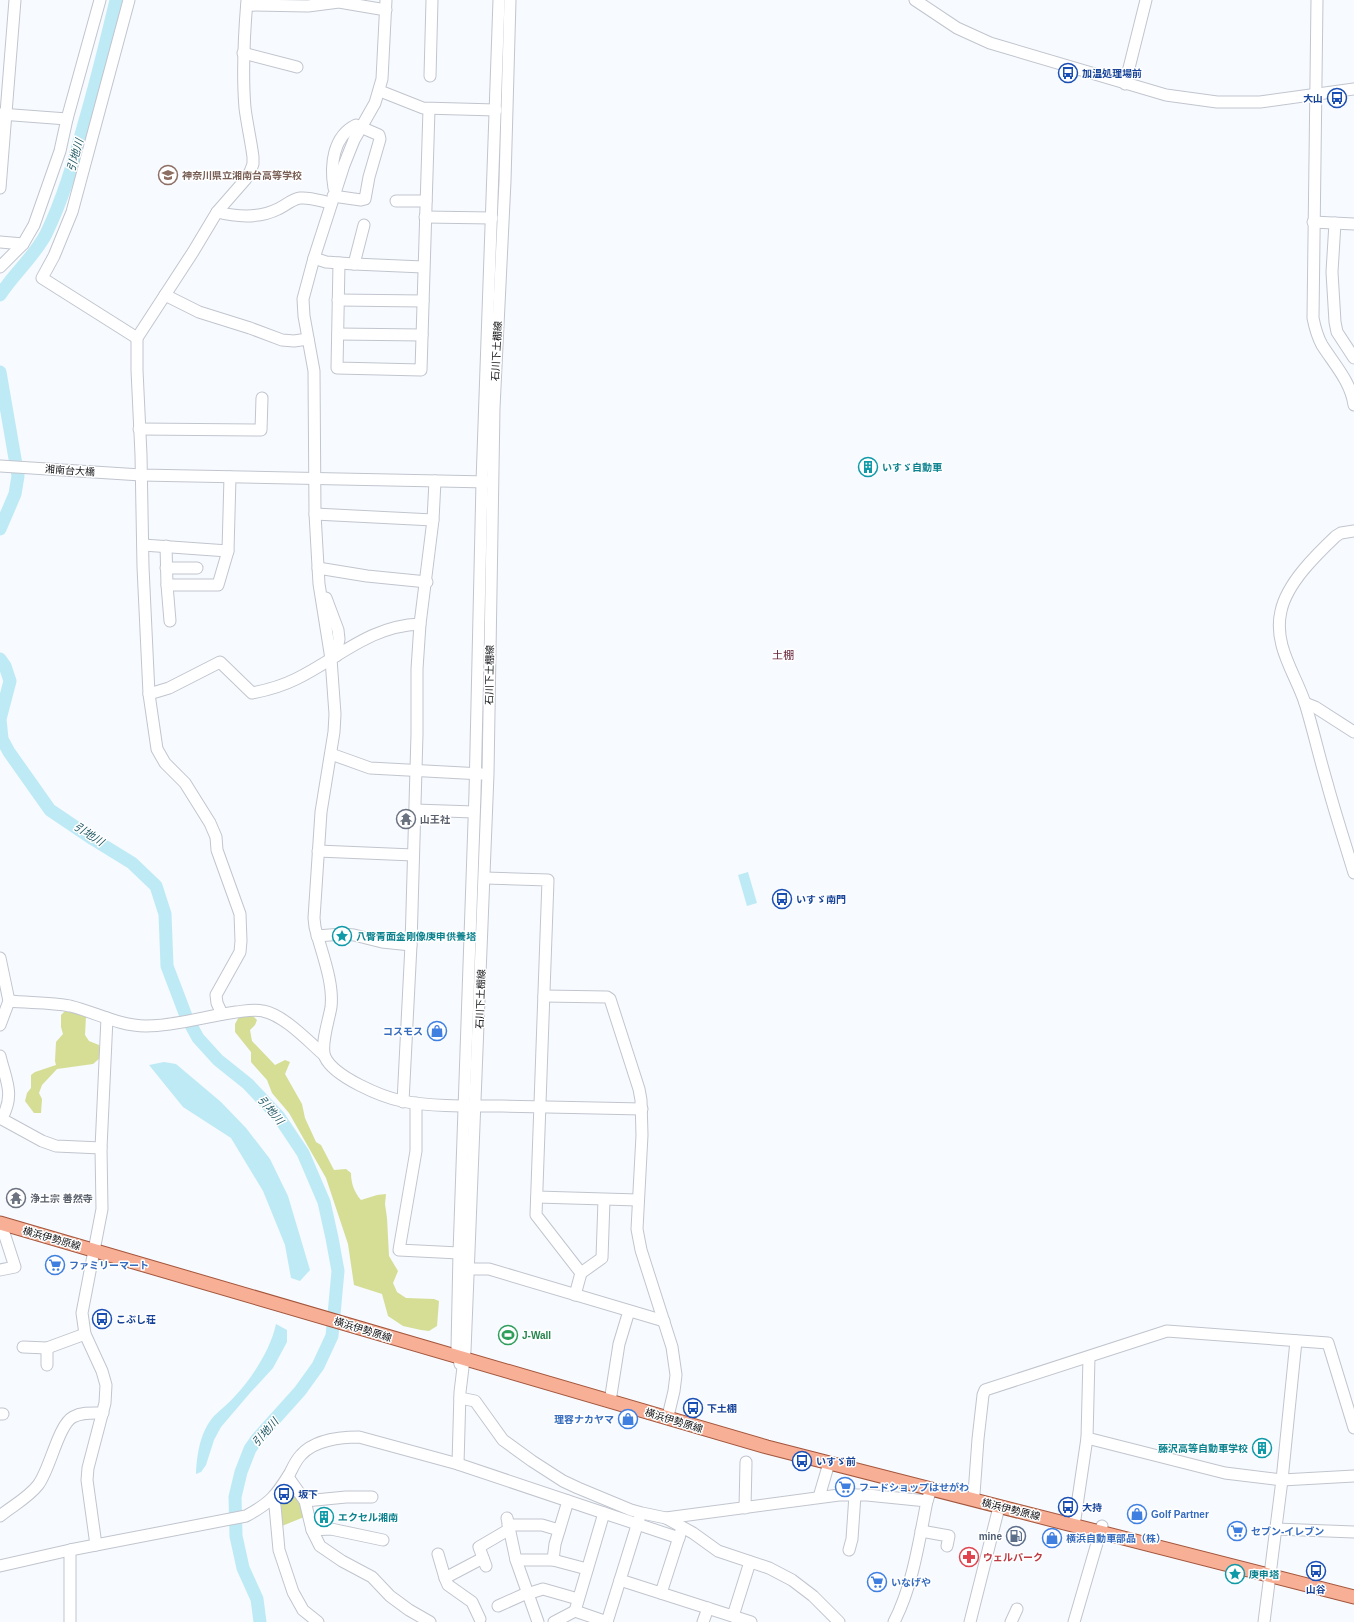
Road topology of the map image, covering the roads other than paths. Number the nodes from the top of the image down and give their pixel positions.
1 (15, 0) edge
2 (100, 0) edge
3 (129, 0) edge
4 (432, 0) edge
5 (499, 0) edge
6 (510, 0) edge
7 (915, 0) edge
8 (1146, 0) edge
9 (1317, 0) edge
10 (246, 1) edge
11 (386, 5) edge
12 (243, 53) junction
13 (297, 67) dead end
14 (430, 76) dead end
15 (1124, 84) junction
16 (1354, 89) edge
17 (380, 91) junction
18 (1316, 94) junction
19 (429, 109) junction
20 (496, 110) junction
21 (3, 114) edge
22 (67, 119) junction
23 (362, 126) junction
24 (0, 188) edge
25 (333, 197) junction
26 (396, 201) dead end
27 (426, 201) junction
28 (217, 212) junction
29 (425, 217) junction
30 (492, 218) junction
31 (1313, 222) junction
32 (1335, 223) junction
33 (1354, 224) edge
34 (364, 225) dead end
35 (0, 242) edge
36 (23, 244) junction
37 (314, 258) junction
38 (339, 263) junction
39 (354, 264) junction
40 (0, 267) edge
41 (423, 267) junction
42 (165, 294) junction
43 (338, 300) junction
44 (423, 301) junction
45 (338, 334) junction
46 (422, 335) junction
47 (137, 338) junction
48 (308, 339) junction
49 (1354, 358) edge
50 (262, 398) dead end
51 (1354, 406) edge
52 (140, 429) junction
53 (0, 466) edge
54 (141, 475) junction
55 (230, 477) junction
56 (314, 478) junction
57 (435, 481) junction
58 (487, 482) junction
59 (314, 514) junction
60 (434, 520) junction
61 (1354, 531) edge
62 (143, 545) junction
63 (166, 546) junction
64 (228, 551) junction
65 (166, 568) junction
66 (197, 568) dead end
67 (318, 572) junction
68 (427, 582) junction
69 (167, 585) junction
70 (170, 621) dead end
71 (420, 624) junction
72 (333, 658) junction
73 (149, 694) junction
74 (1304, 703) junction
75 (1354, 732) edge
76 (331, 754) junction
77 (416, 772) junction
78 (475, 773) junction
79 (488, 774) junction
80 (415, 810) junction
81 (474, 812) junction
82 (318, 851) junction
83 (413, 855) junction
84 (1354, 873) edge
85 (485, 878) junction
86 (317, 936) junction
87 (411, 945) junction
88 (0, 958) edge
89 (3, 983) edge
90 (544, 996) junction
91 (5, 1007) edge
92 (222, 1014) junction
93 (107, 1018) junction
94 (0, 1025) edge
95 (324, 1055) junction
96 (0, 1056) edge
97 (403, 1102) junction
98 (416, 1103) junction
99 (464, 1106) junction
100 (476, 1106) junction
101 (541, 1107) junction
102 (642, 1109) junction
103 (1, 1118) edge
104 (102, 1148) junction
105 (537, 1197) junction
106 (604, 1200) junction
107 (638, 1200) junction
108 (2, 1221) edge
109 (95, 1247) junction
110 (459, 1253) junction
111 (468, 1269) junction
112 (0, 1270) edge
113 (581, 1273) junction
114 (575, 1295) junction
115 (628, 1311) junction
116 (664, 1321) junction
117 (85, 1334) junction
118 (1296, 1341) junction
119 (23, 1347) dead end
120 (47, 1348) junction
121 (461, 1353) junction
122 (1089, 1357) junction
123 (47, 1365) dead end
124 (611, 1395) junction
125 (460, 1398) junction
126 (669, 1412) junction
127 (103, 1413) junction
128 (1354, 1428) edge
129 (1087, 1438) junction
130 (746, 1462) dead end
131 (829, 1463) junction
132 (458, 1464) junction
133 (1354, 1476) edge
134 (288, 1477) junction
135 (1282, 1480) junction
136 (974, 1494) junction
137 (855, 1495) junction
138 (929, 1495) junction
139 (372, 1497) dead end
140 (819, 1497) junction
141 (271, 1501) junction
142 (305, 1501) junction
143 (568, 1501) junction
144 (999, 1507) junction
145 (745, 1508) junction
146 (604, 1513) junction
147 (642, 1513) junction
148 (0, 1516) edge
149 (666, 1518) junction
150 (1075, 1519) junction
151 (508, 1524) junction
152 (637, 1524) junction
153 (1102, 1529) junction
154 (1276, 1529) junction
155 (312, 1530) junction
156 (559, 1530) junction
157 (921, 1531) junction
158 (1354, 1532) edge
159 (680, 1533) junction
160 (949, 1537) dead end
161 (383, 1540) dead end
162 (96, 1545) junction
163 (70, 1550) junction
164 (849, 1550) dead end
165 (438, 1554) dead end
166 (516, 1560) junction
167 (552, 1560) junction
168 (750, 1562) junction
169 (0, 1566) edge
170 (587, 1569) junction
171 (1271, 1573) junction
172 (444, 1578) junction
173 (620, 1580) junction
174 (1354, 1590) edge
175 (527, 1593) junction
176 (660, 1593) junction
177 (1354, 1597) edge
178 (578, 1599) junction
179 (498, 1606) dead end
180 (708, 1608) junction
181 (1017, 1609) dead end
182 (575, 1611) junction
183 (733, 1616) junction
184 (480, 1619) dead end
185 (70, 1622) edge
186 (318, 1622) edge
187 (430, 1622) edge
188 (538, 1622) edge
189 (554, 1622) edge
190 (607, 1622) edge
191 (703, 1622) edge
192 (751, 1622) edge
193 (839, 1622) edge
194 (894, 1622) edge
195 (970, 1622) edge
196 (1011, 1622) edge
197 (1074, 1622) edge
198 (1264, 1622) edge

1 - 21 street
2 - 22 street
3 - 47 street
4 - 14 street
5 - 20 street, 石川下土棚線
6 - 58 street, 石川下土棚線
7 - 15 street
8 - 15 street
9 - 18 street
10 - 11 street
10 - 12 street
11 - 17 street
12 - 13 street
12 - 28 street
15 - 18 street
16 - 18 street
17 - 19 street
17 - 23 street
18 - 31 street
19 - 20 street
19 - 27 street
20 - 30 street, 石川下土棚線
21 - 22 street
21 - 24 street
22 - 36 street
23 - 25 street
23 - 25 street
25 - 28 street
25 - 37 street
26 - 27 street
27 - 29 street
28 - 42 street
29 - 30 street
29 - 41 street
30 - 58 street, 石川下土棚線
31 - 32 street
31 - 51 street
32 - 33 street
32 - 49 street
34 - 39 street
35 - 36 street
36 - 40 street
37 - 38 street
37 - 48 street
38 - 39 street
38 - 43 street
39 - 41 street
41 - 44 street
42 - 47 street
42 - 48 street
43 - 44 street
43 - 45 street
44 - 46 street
45 - 46 street
45 - 46 street
47 - 52 street
48 - 56 street
50 - 52 street
52 - 54 street
53 - 54 street, 湘南台大橋
54 - 55 street, 湘南台大橋
54 - 62 street
55 - 56 street, 湘南台大橋
55 - 64 street
56 - 57 street, 湘南台大橋
56 - 59 street
57 - 58 street, 湘南台大橋
57 - 60 street
58 - 78 street, 石川下土棚線
58 - 79 street, 石川下土棚線
59 - 60 street
59 - 67 street
60 - 68 street
61 - 74 street
62 - 63 street
62 - 73 street
63 - 64 street
63 - 65 street
64 - 69 street
65 - 66 street
65 - 69 street
67 - 68 street
67 - 72 street
68 - 71 street
69 - 70 street
71 - 72 street
71 - 77 street
72 - 73 street
72 - 76 street
73 - 92 street
74 - 75 street
74 - 84 street
76 - 77 street
76 - 82 street
77 - 78 street
77 - 80 street
78 - 79 street
78 - 81 street, 石川下土棚線
79 - 85 street, 石川下土棚線
80 - 81 street
80 - 83 street
81 - 99 street, 石川下土棚線
82 - 83 street
82 - 86 street
83 - 87 street
85 - 90 street
85 - 100 street, 石川下土棚線
86 - 87 street
86 - 95 street
87 - 97 street
88 - 89 street
89 - 91 street
90 - 101 street
90 - 102 street
91 - 93 street
91 - 94 street
92 - 93 street
92 - 95 street
93 - 104 street
95 - 97 street
96 - 103 street
97 - 98 street
98 - 99 street
98 - 110 street
99 - 100 street
99 - 110 street, 石川下土棚線
100 - 101 street
100 - 111 street, 石川下土棚線
101 - 102 street
101 - 105 street
102 - 107 street
103 - 104 street
104 - 109 street
105 - 106 street
105 - 113 street
106 - 107 street
106 - 113 street
107 - 116 street
108 - 109 main road, 横浜伊勢原線
108 - 112 street
109 - 117 street
109 - 121 main road, 横浜伊勢原線
110 - 121 street, 石川下土棚線
111 - 114 street
111 - 121 street, 石川下土棚線
113 - 114 street
114 - 115 street
115 - 116 street
115 - 124 street
116 - 126 street
117 - 120 street
117 - 127 street
118 - 122 street
118 - 128 street
118 - 135 street
119 - 120 street
120 - 123 street
121 - 124 main road, 横浜伊勢原線
121 - 125 street
121 - 131 main road, 横浜伊勢原線
122 - 129 street
122 - 136 street
124 - 126 main road, 横浜伊勢原線
125 - 132 street
125 - 147 street
126 - 136 main road, 横浜伊勢原線
127 - 148 street
127 - 162 street
129 - 135 street
129 - 150 street
130 - 145 street
131 - 138 main road, 横浜伊勢原線
131 - 140 street
132 - 134 street
132 - 143 street
133 - 135 street
134 - 141 street
134 - 142 street
135 - 154 street
136 - 150 main road, 横浜伊勢原線
137 - 138 street
137 - 140 street
137 - 164 street
138 - 144 main road, 横浜伊勢原線
138 - 157 street
139 - 142 street
140 - 145 street
141 - 162 street
141 - 186 street
142 - 155 street
143 - 146 street
143 - 156 street
144 - 153 main road, 横浜伊勢原線
144 - 195 street
145 - 149 street
146 - 152 street
146 - 170 street
147 - 149 street
147 - 152 street
149 - 159 street
150 - 153 main road, 横浜伊勢原線
151 - 156 street
151 - 166 street
151 - 172 street
152 - 159 street
152 - 173 street
153 - 171 main road, 横浜伊勢原線
153 - 197 street
154 - 158 street
154 - 171 street
155 - 161 street
155 - 187 street
156 - 167 street
157 - 160 street
157 - 194 street
159 - 168 street
159 - 176 street
162 - 163 street
163 - 169 street
163 - 185 street
165 - 172 street
166 - 167 street
166 - 175 street
167 - 170 street
168 - 183 street
168 - 193 street
170 - 178 street
171 - 174 main road, 横浜伊勢原線
171 - 177 main road, 横浜伊勢原線
171 - 198 street
172 - 184 street
173 - 176 street
173 - 190 street
175 - 178 street
175 - 179 street
175 - 188 street
176 - 180 street
178 - 182 street
180 - 183 street
180 - 191 street
181 - 196 street
182 - 189 street
182 - 190 street
183 - 192 street

